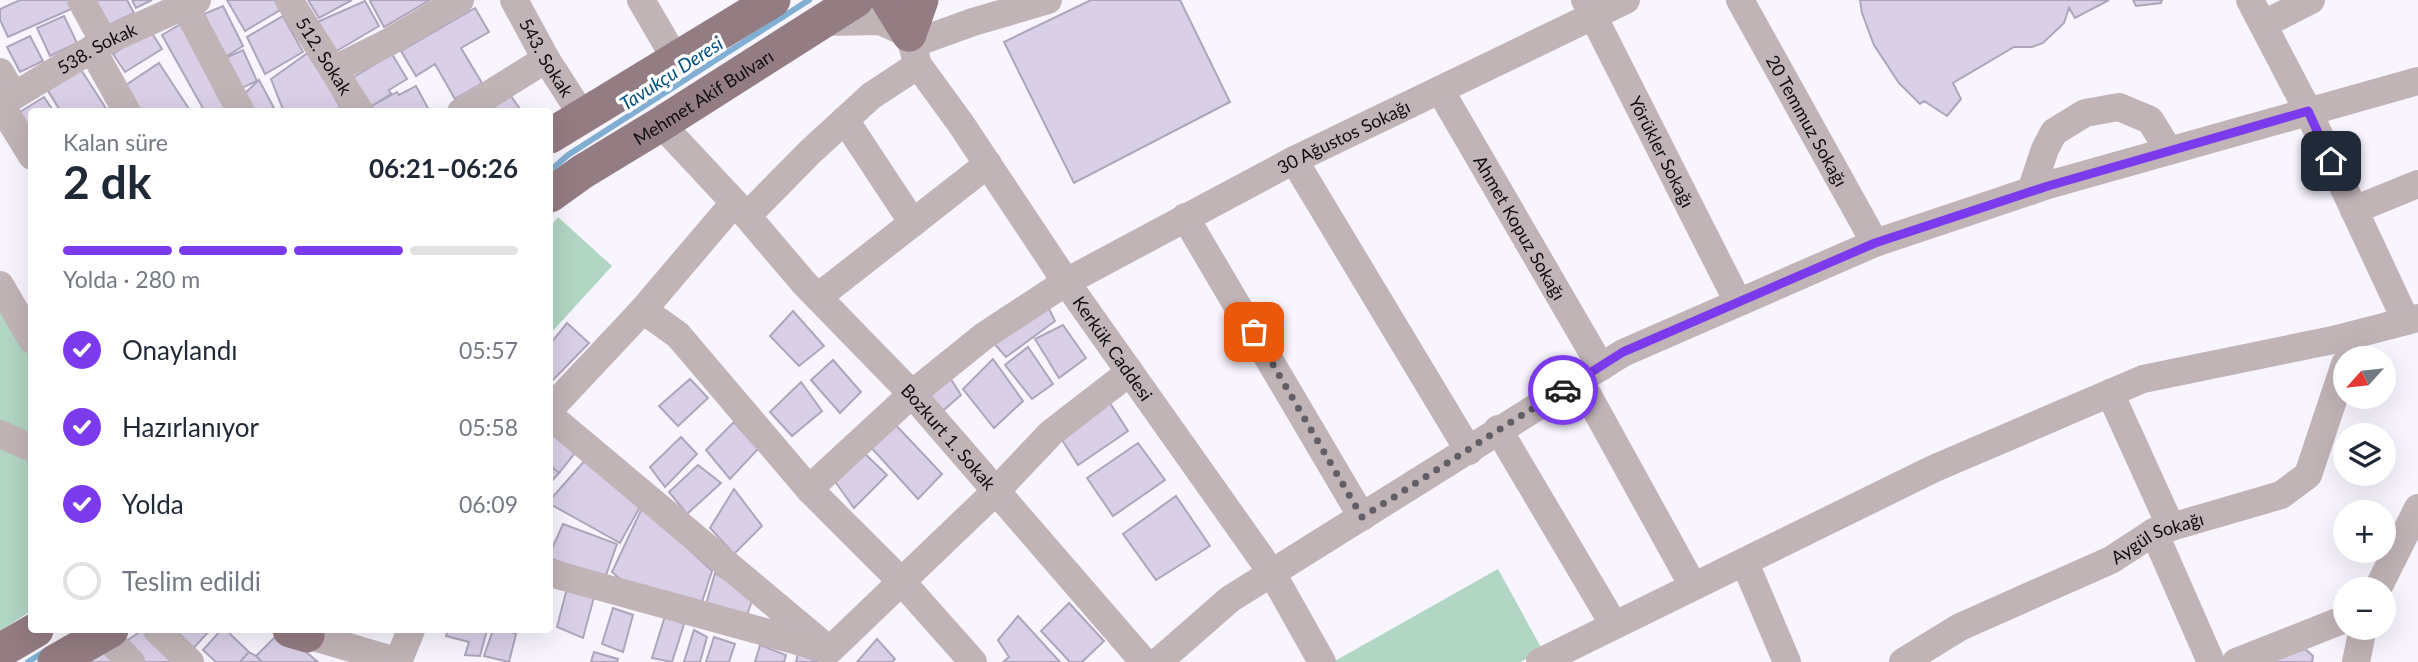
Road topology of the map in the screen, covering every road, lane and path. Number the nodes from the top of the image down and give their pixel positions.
1 (81, 0) edge
2 (289, 0) edge
3 (460, 0) edge
4 (514, 0) edge
5 (641, 0) edge
6 (772, 0) edge
7 (856, 0) edge
8 (888, 0) edge
9 (921, 0) edge
10 (1048, 0) edge
11 (1626, 0) edge
12 (1740, 0) edge
13 (2250, 0) edge
14 (2311, 0) edge
15 (188, 2) edge
16 (1590, 8) edge
17 (821, 22) junction
18 (2264, 24) junction
19 (98, 46) junction
20 (913, 48) junction
21 (547, 59) junction
22 (676, 60) junction
23 (333, 70) junction
24 (0, 72) edge
25 (2418, 81) edge
26 (1440, 90) junction
27 (7, 100) edge
28 (125, 108) edge
29 (239, 108) edge
30 (357, 108) edge
31 (467, 108) edge
32 (2308, 111) junction
33 (582, 115) junction
34 (845, 120) junction
35 (661, 124) junction
36 (553, 134) edge
37 (28, 147) edge
38 (2169, 151) junction
39 (1294, 160) junction
40 (988, 164) junction
41 (2418, 184) edge
42 (2031, 191) junction
43 (553, 193) edge
44 (741, 209) junction
45 (2354, 210) junction
46 (1185, 217) junction
47 (913, 223) junction
48 (1875, 243) junction
49 (1066, 282) junction
50 (0, 285) edge
51 (818, 298) junction
52 (1738, 302) junction
53 (643, 310) junction
54 (2412, 319) edge
55 (28, 333) edge
56 (2351, 346) edge
57 (2333, 349) edge
58 (1130, 372) junction
59 (1590, 373) junction
60 (2110, 393) junction
61 (912, 394) junction
62 (2333, 400) edge
63 (553, 406) edge
64 (553, 419) edge
65 (1498, 429) junction
66 (0, 434) edge
67 (28, 445) edge
68 (1469, 450) junction
69 (809, 489) junction
70 (996, 491) junction
71 (2418, 508) edge
72 (1362, 517) junction
73 (2163, 530) junction
74 (1745, 563) junction
75 (1272, 573) junction
76 (553, 574) edge
77 (2384, 577) edge
78 (902, 582) junction
79 (1693, 586) junction
80 (2333, 624) edge
81 (1614, 625) junction
82 (31, 633) edge
83 (105, 633) edge
84 (108, 633) edge
85 (160, 633) edge
86 (299, 633) edge
87 (301, 633) edge
88 (410, 633) edge
89 (2361, 640) edge
90 (0, 652) edge
91 (836, 656) edge
92 (55, 662) edge
93 (131, 662) edge
94 (190, 662) edge
95 (336, 662) edge
96 (398, 662) edge
97 (973, 662) edge
98 (1144, 662) edge
99 (1158, 662) edge
100 (1322, 662) edge
101 (1540, 662) edge
102 (1787, 662) edge
103 (1903, 662) edge
104 (2211, 662) edge
105 (2236, 662) edge
106 (2356, 662) edge

1 - 19 street
2 - 23 street, 512. Sokak
3 - 23 street
4 - 21 street, 543. Sokak
5 - 22 street
6 - 22 main road
7 - 17 main road, Mehmet Akif Bulvarı
8 - 20 main road
9 - 20 main road
10 - 20 street
11 - 16 street, 30 Ağustos Sokağı
12 - 48 street, 20 Temmuz Sokağı
13 - 18 street
14 - 18 street
15 - 19 street, 538. Sokak
15 - 29 street
16 - 26 street, 30 Ağustos Sokağı
16 - 52 street, Yörükler Sokağı
17 - 20 street
17 - 35 main road, Mehmet Akif Bulvarı
18 - 32 street
19 - 27 street, 538. Sokak
19 - 28 street
20 - 34 street
20 - 40 street, Kerkük Caddesi
21 - 31 street
21 - 33 street, 543. Sokak
22 - 33 main road
23 - 30 street, 512. Sokak
24 - 27 street
25 - 32 street
26 - 39 street, 30 Ağustos Sokağı
26 - 59 street, Ahmet Kopuz Sokağı
27 - 37 street
32 - 38 street
32 - 45 street
33 - 36 main road
34 - 44 street
34 - 47 street
35 - 43 main road, Mehmet Akif Bulvarı
35 - 44 street, Bozkurt 1. Sokak
38 - 42 street
38 - 42 street
39 - 46 street, 30 Ağustos Sokağı
39 - 68 street
40 - 47 street
40 - 49 street, Kerkük Caddesi
41 - 45 street
42 - 48 street
44 - 51 street, Bozkurt 1. Sokak
44 - 53 street
45 - 54 street
46 - 49 street, 30 Ağustos Sokağı
46 - 72 street
47 - 51 street
48 - 52 street
49 - 58 street, Kerkük Caddesi
49 - 61 street, 30 Ağustos Sokağı
50 - 55 street
51 - 61 street, Bozkurt 1. Sokak
52 - 59 street
53 - 63 street
53 - 69 street
54 - 56 street
57 - 60 street
58 - 70 street
58 - 75 street, Kerkük Caddesi
59 - 65 street
59 - 79 street, Ahmet Kopuz Sokağı
60 - 73 street
60 - 74 street
61 - 69 street, 30 Ağustos Sokağı
61 - 70 street, Bozkurt 1. Sokak
62 - 73 street, Aygül Sokağı
64 - 91 street
65 - 68 street
65 - 81 street
66 - 67 street
68 - 72 street
69 - 78 street
70 - 78 street
70 - 98 street, Bozkurt 1. Sokak
71 - 77 street
72 - 75 street
73 - 103 street, Aygül Sokağı
73 - 104 street
74 - 79 street
74 - 102 street
75 - 99 street
75 - 100 street, Kerkük Caddesi
76 - 91 street
78 - 91 street
78 - 97 street
79 - 81 street
80 - 105 street
81 - 101 street
82 - 90 main road
83 - 92 main road
84 - 93 street
85 - 94 street
86 - 95 street
87 - 96 street
88 - 96 street
89 - 106 street

